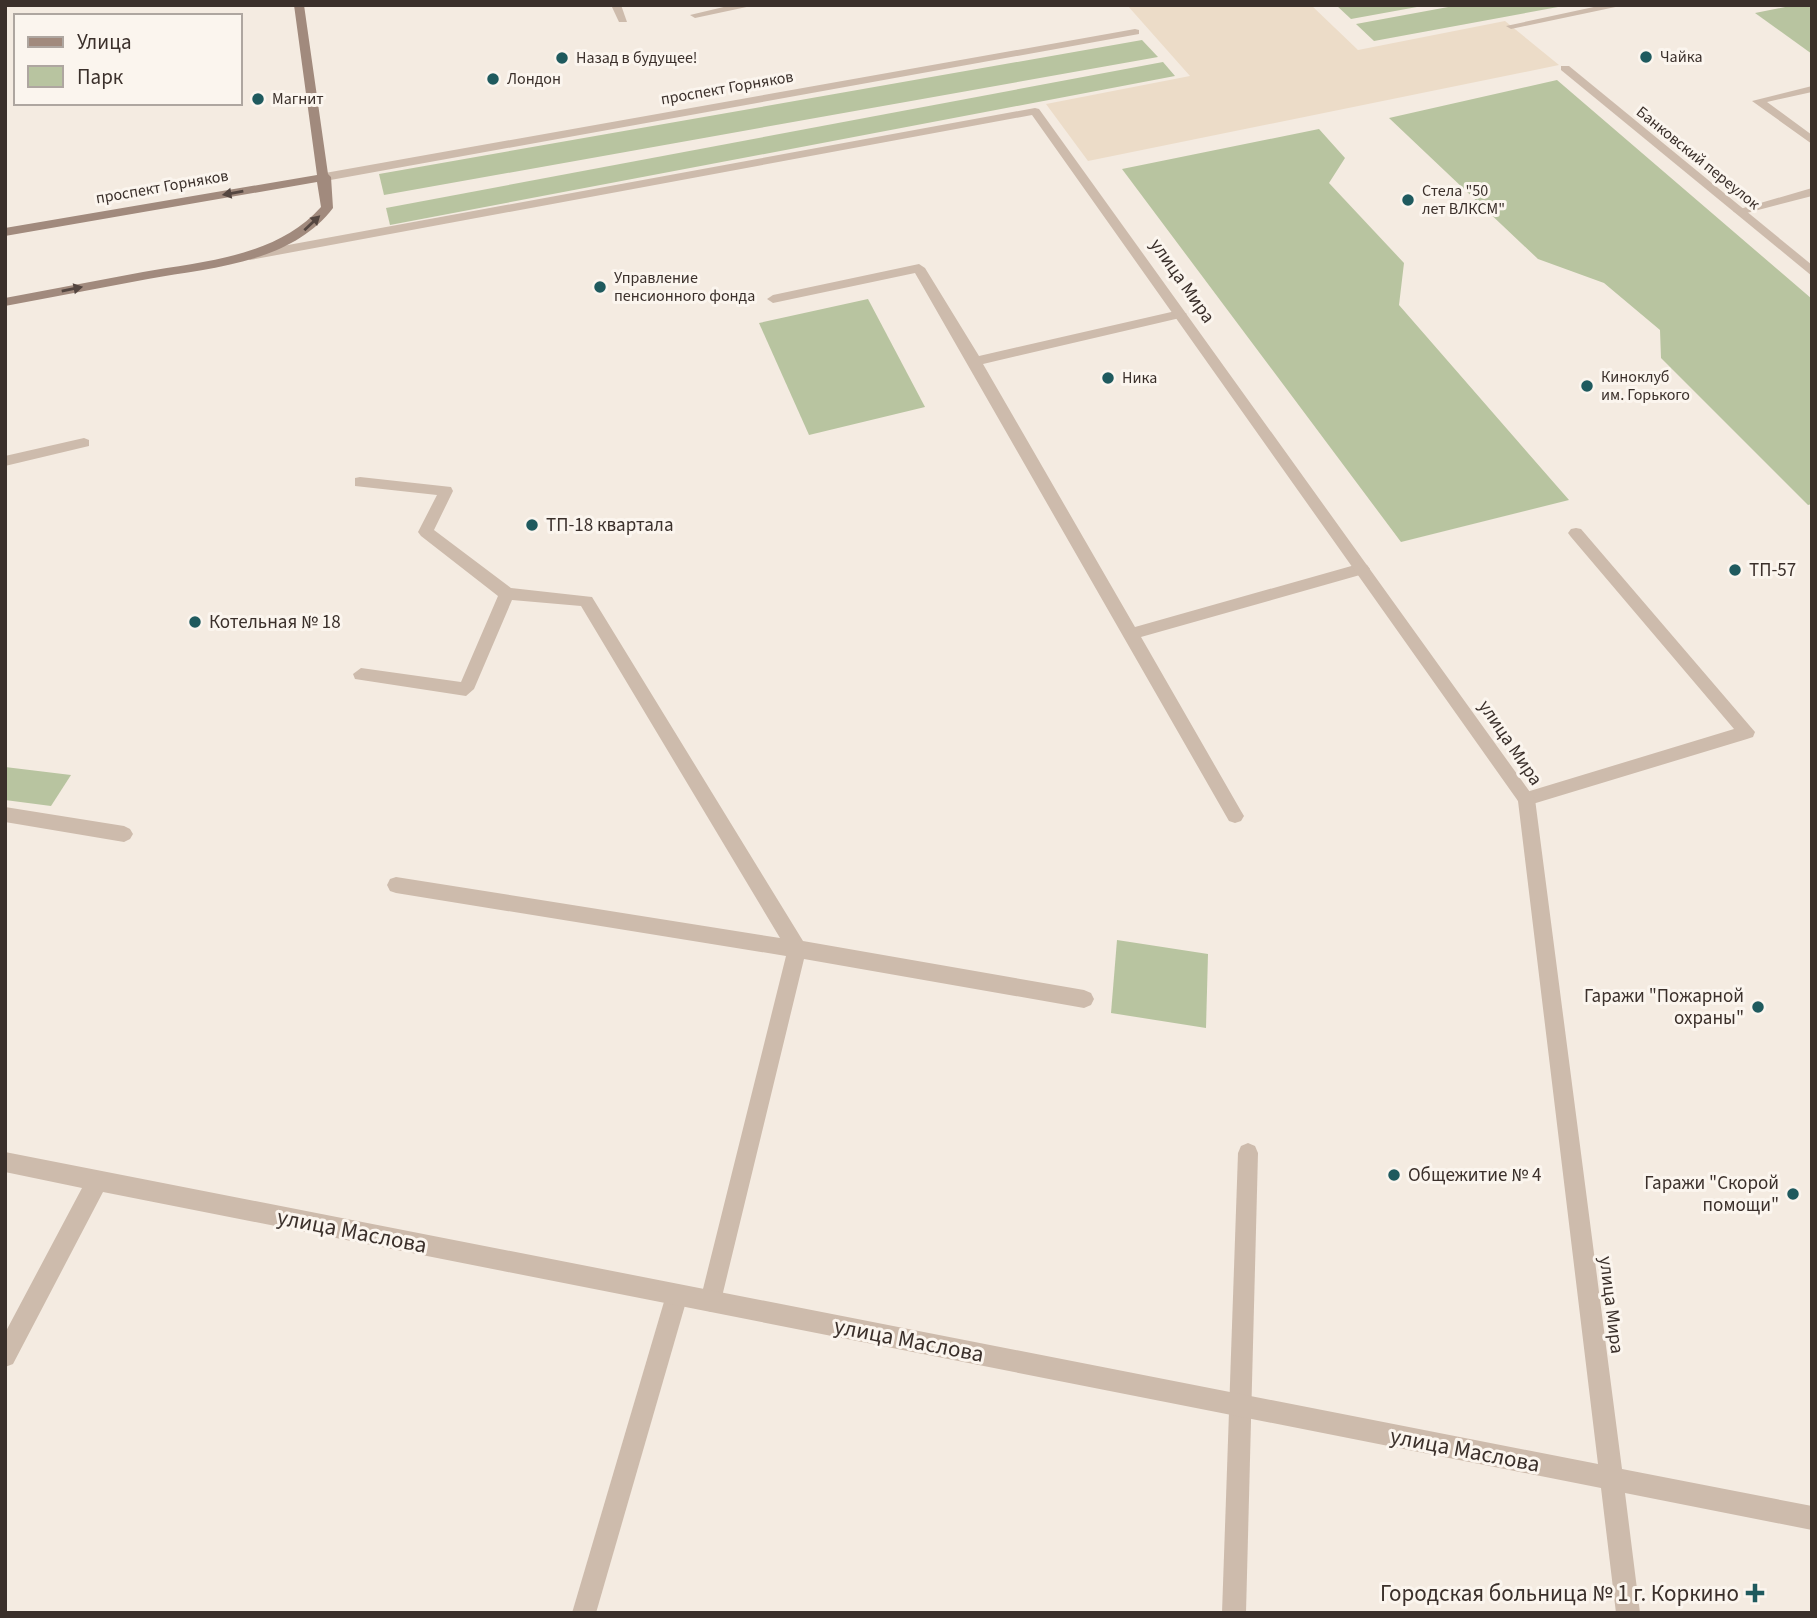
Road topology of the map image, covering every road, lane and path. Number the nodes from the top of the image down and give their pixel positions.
1 (299, 5) edge
2 (616, 5) edge
3 (751, 5) edge
4 (1620, 5) edge
5 (695, 15) dead end
6 (623, 20) dead end
7 (1511, 26) dead end
8 (1135, 33) dead end
9 (1565, 68) dead end
10 (1812, 89) edge
11 (1812, 141) edge
12 (325, 177) junction
13 (1812, 192) edge
14 (1739, 211) junction
15 (5, 232) edge
16 (250, 256) junction
17 (1812, 272) edge
18 (773, 299) dead end
19 (5, 302) edge
20 (1180, 314) junction
21 (975, 361) junction
22 (84, 443) dead end
23 (5, 461) edge
24 (360, 482) dead end
25 (1576, 533) dead end
26 (1362, 569) junction
27 (507, 594) junction
28 (1131, 634) junction
29 (362, 674) dead end
30 (1526, 799) junction
31 (5, 814) edge
32 (1235, 816) dead end
33 (124, 834) dead end
34 (396, 885) dead end
35 (797, 949) junction
36 (1084, 999) dead end
37 (1248, 1153) dead end
38 (5, 1163) edge
39 (97, 1181) junction
40 (677, 1295) junction
41 (711, 1301) junction
42 (5, 1356) edge
43 (1240, 1405) junction
44 (1612, 1479) junction
45 (1812, 1518) edge
46 (584, 1613) edge
47 (1234, 1613) edge
48 (1628, 1613) edge

1 - 12 main road
2 - 6 street
3 - 5 street
4 - 7 street
8 - 12 street, проспект Горняков
9 - 14 street, Банковский переулок
10 - 11 street
12 -> 15 main road, проспект Горняков
16 -> 12 main road
13 - 14 street
14 - 17 street, Банковский переулок
19 -> 16 main road
16 - 20 street, улица Мира
18 - 21 street
20 - 21 street
20 - 26 street, улица Мира
21 - 28 street
22 - 23 street
24 - 27 street
25 - 30 street
26 - 28 street
26 - 30 street, улица Мира
27 - 29 street
27 - 35 street
28 - 32 street
30 - 44 street, улица Мира
31 - 33 street
34 - 35 street
35 - 36 street
35 - 41 street
37 - 43 street
38 - 39 street, улица Маслова
39 - 40 street, улица Маслова
39 - 42 street
40 - 41 street, улица Маслова
40 - 46 street
41 - 43 street, улица Маслова
43 - 44 street, улица Маслова
43 - 47 street
44 - 45 street, улица Маслова
44 - 48 street, улица Мира

